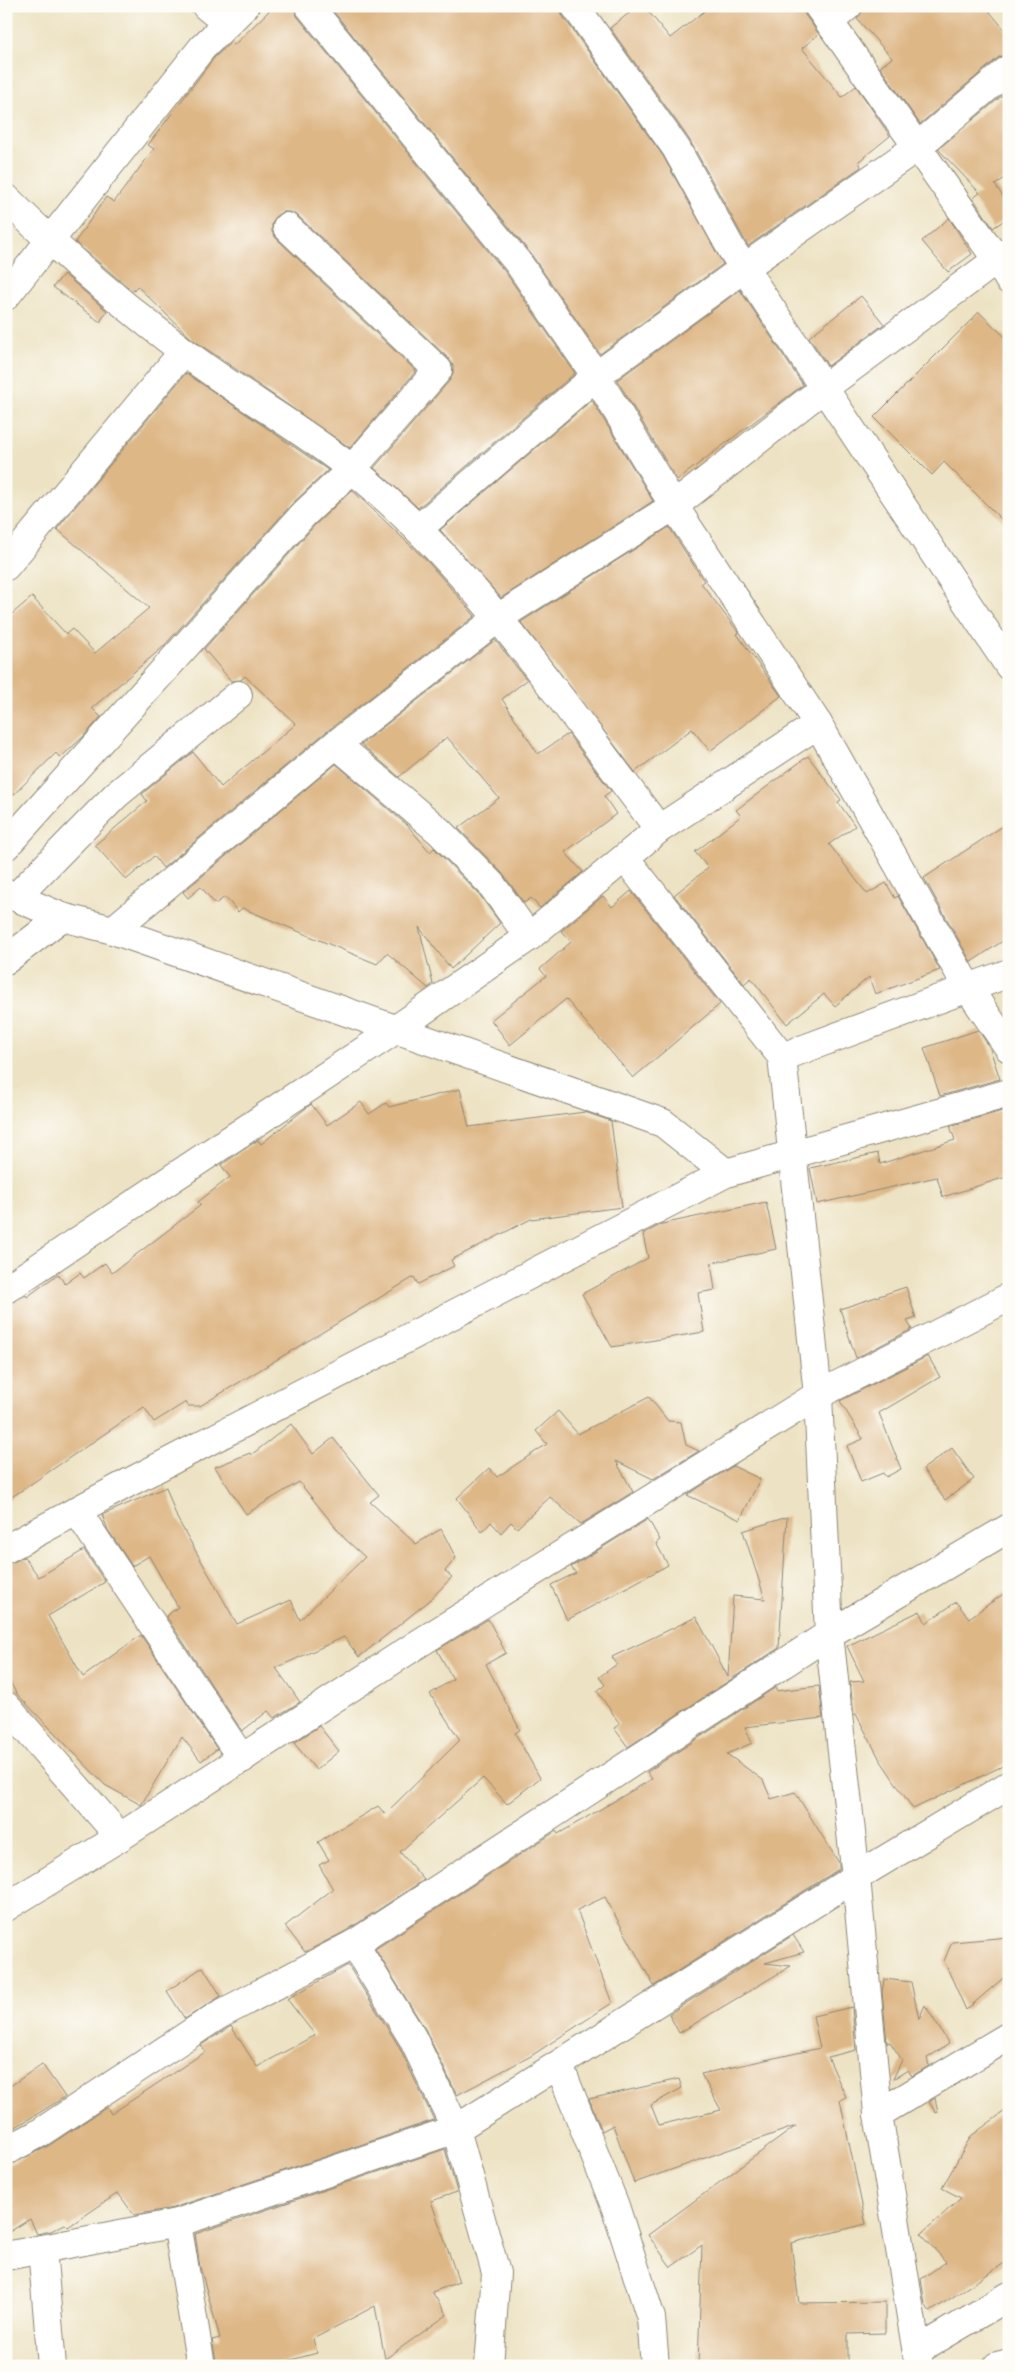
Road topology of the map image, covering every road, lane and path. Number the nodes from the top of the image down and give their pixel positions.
1 (206, 6) edge
2 (309, 6) edge
3 (574, 6) edge
4 (832, 12) edge
5 (236, 15) edge
6 (1009, 69) edge
7 (918, 147) junction
8 (6, 198) edge
9 (287, 227) dead end
10 (48, 240) junction
11 (1005, 264) edge
12 (744, 268) junction
13 (6, 296) edge
14 (183, 352) junction
15 (596, 376) junction
16 (824, 388) junction
17 (352, 469) junction
18 (674, 506) junction
19 (418, 529) junction
20 (6, 566) edge
21 (498, 618) junction
22 (1009, 666) edge
23 (238, 695) dead end
24 (818, 724) junction
25 (336, 744) junction
26 (659, 829) junction
27 (6, 846) edge
28 (624, 858) junction
29 (11, 895) edge
30 (62, 917) junction
31 (113, 930) junction
32 (529, 938) junction
33 (6, 960) edge
34 (1009, 973) edge
35 (968, 988) junction
36 (395, 1030) junction
37 (1009, 1048) edge
38 (782, 1057) junction
39 (1009, 1093) edge
40 (792, 1155) junction
41 (726, 1173) junction
42 (6, 1289) edge
43 (1009, 1297) edge
44 (818, 1395) junction
45 (77, 1511) junction
46 (1009, 1528) edge
47 (6, 1549) edge
48 (829, 1634) junction
49 (6, 1706) edge
50 (242, 1759) junction
51 (1009, 1785) edge
52 (120, 1837) junction
53 (856, 1877) junction
54 (6, 1907) edge
55 (354, 1944) junction
56 (1009, 2036) edge
57 (559, 2065) junction
58 (878, 2114) junction
59 (456, 2129) junction
60 (6, 2152) edge
61 (177, 2223) junction
62 (42, 2249) junction
63 (6, 2256) edge
64 (1009, 2296) edge
65 (919, 2358) edge
66 (1009, 2363) edge
67 (52, 2366) edge
68 (201, 2366) edge
69 (489, 2366) edge
70 (655, 2366) edge
71 (997, 2366) edge

1 - 5 street
2 - 15 street
3 - 12 street
4 - 7 street
5 - 10 street
6 - 7 street
7 - 11 street
7 - 12 street
8 - 10 street
9 - 17 street
10 - 13 street
10 - 14 street
11 - 16 street
12 - 15 street
12 - 16 street
14 - 17 street
14 - 20 street
15 - 18 street
15 - 19 street
16 - 18 street
16 - 22 street
17 - 19 street
17 - 27 street
18 - 21 street
18 - 24 street
19 - 21 street
21 - 25 street
21 - 26 street
23 - 29 street
24 - 26 street
24 - 35 street
25 - 31 street
25 - 32 street
26 - 28 street
28 - 32 street
28 - 38 street
29 - 30 street
30 - 31 street
30 - 33 street
31 - 36 street
32 - 36 street
34 - 35 street
35 - 37 street
35 - 38 street
36 - 41 street
36 - 42 street
38 - 40 street
39 - 40 street
40 - 41 street
40 - 44 street
41 - 45 street
43 - 44 street
44 - 48 street
44 - 50 street
45 - 47 street
45 - 50 street
46 - 48 street
48 - 53 street
48 - 55 street
49 - 52 street
50 - 52 street
51 - 53 street
52 - 54 street
53 - 57 street
53 - 58 street
55 - 59 street
55 - 60 street
56 - 58 street
57 - 59 street
57 - 70 street
58 - 65 street
59 - 61 street
59 - 69 street
61 - 62 street
61 - 68 street
62 - 63 street
62 - 67 street
64 - 65 street
66 - 71 street

